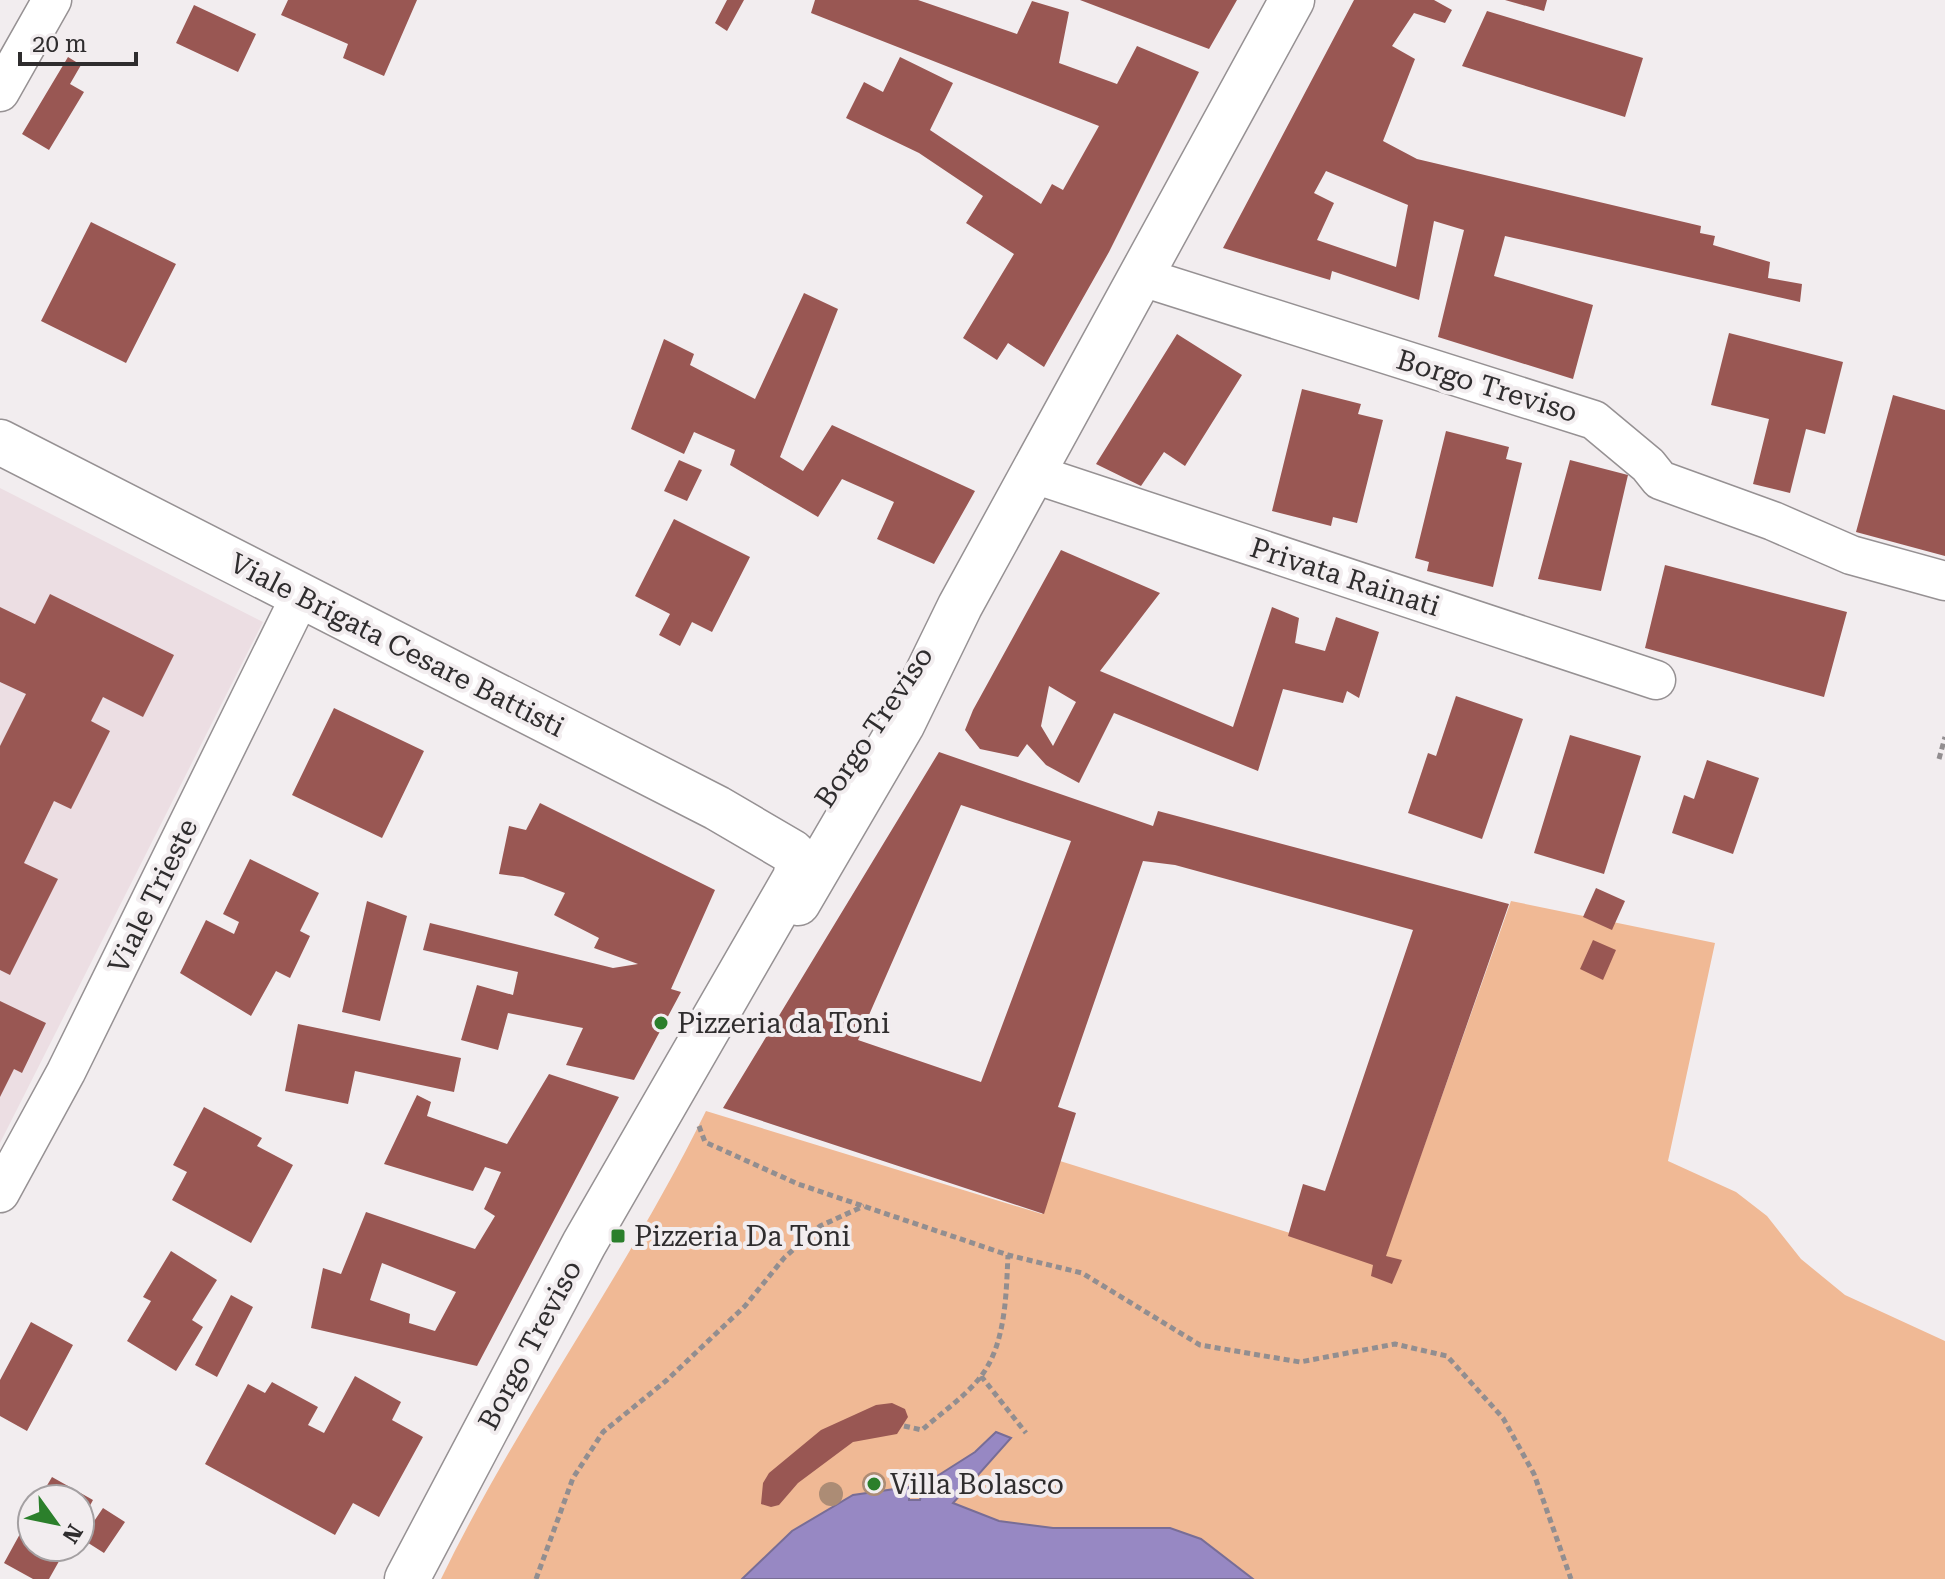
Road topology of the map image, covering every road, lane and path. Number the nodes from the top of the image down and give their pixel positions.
1 (52, 0) edge
2 (1292, 0) edge
3 (0, 92) edge
4 (1142, 277) junction
5 (0, 442) edge
6 (1034, 474) junction
7 (1945, 581) edge
8 (301, 595) junction
9 (960, 606) junction
10 (1656, 680) dead end
11 (1945, 737) edge
12 (1939, 759) dead end
13 (851, 810) junction
14 (792, 852) junction
15 (656, 1113) junction
16 (699, 1125) dead end
17 (0, 1193) edge
18 (867, 1205) junction
19 (1008, 1255) junction
20 (981, 1376) junction
21 (904, 1426) dead end
22 (1026, 1433) dead end
23 (407, 1579) edge
24 (536, 1579) edge
25 (1571, 1579) edge

1 - 3 street
2 - 4 street, Borgo Treviso
4 - 6 street, Borgo Treviso
4 - 7 street, Borgo Treviso
5 - 8 street, Viale Brigata Cesare Battisti
6 - 9 street, Borgo Treviso
6 - 10 street, Privata Rainati
8 - 14 street, Viale Brigata Cesare Battisti
8 - 17 street, Viale Trieste
9 - 13 street, Borgo Treviso
9 - 14 street, Borgo Treviso
11 - 12 path
13 - 14 street, Borgo Treviso
13 - 15 street, Borgo Treviso
14 - 15 street, Borgo Treviso
15 - 23 street, Borgo Treviso
16 - 18 path
18 - 19 path
18 - 24 path
19 - 20 path
19 - 25 path
20 - 21 path
20 - 22 path

